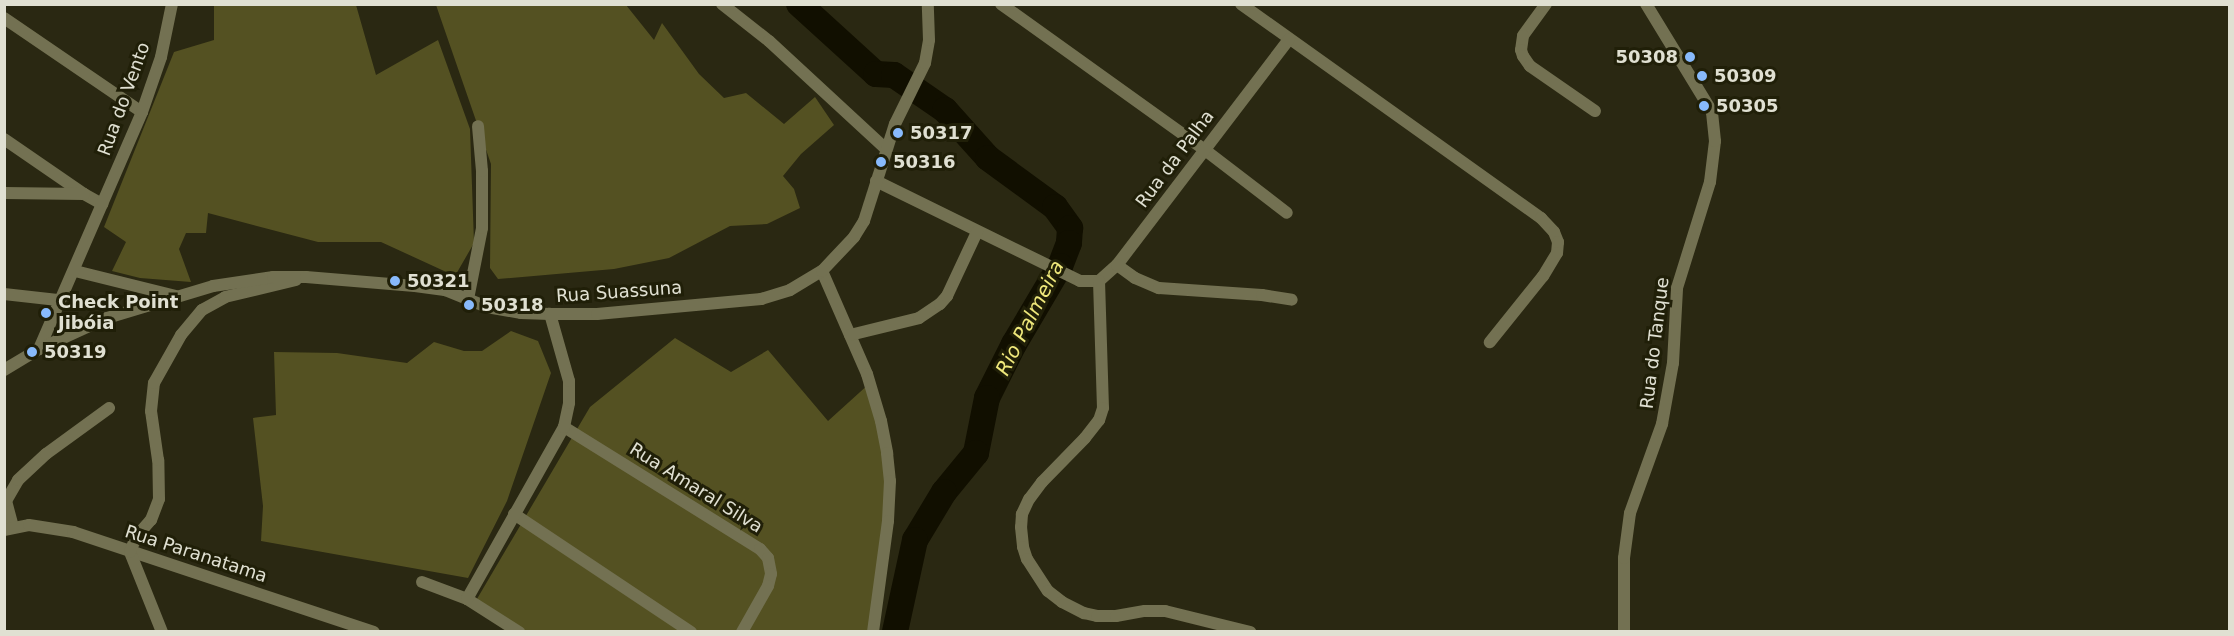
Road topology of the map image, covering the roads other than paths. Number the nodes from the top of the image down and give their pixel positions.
1 (722, 4) edge
2 (928, 4) edge
3 (1001, 4) edge
4 (1241, 4) edge
5 (1546, 4) edge
6 (1646, 4) edge
7 (172, 5) edge
8 (4, 18) edge
9 (1289, 39) junction
10 (1595, 111) dead end
11 (142, 112) junction
12 (477, 126) dead end
13 (4, 139) edge
14 (886, 149) junction
15 (1205, 150) junction
16 (876, 181) junction
17 (4, 193) edge
18 (84, 194) junction
19 (102, 204) junction
20 (1287, 213) dead end
21 (977, 232) junction
22 (1117, 265) junction
23 (75, 271) junction
24 (822, 271) junction
25 (306, 277) junction
26 (1099, 281) junction
27 (4, 294) edge
28 (176, 296) junction
29 (468, 299) junction
30 (58, 300) junction
31 (1292, 300) dead end
32 (550, 314) junction
33 (850, 335) junction
34 (1490, 342) dead end
35 (39, 349) junction
36 (4, 370) edge
37 (109, 408) dead end
38 (564, 427) junction
39 (514, 514) junction
40 (9, 529) edge
41 (130, 552) junction
42 (422, 582) dead end
43 (467, 599) junction
44 (162, 632) edge
45 (374, 632) edge
46 (519, 632) edge
47 (691, 632) edge
48 (742, 632) edge
49 (873, 632) edge
50 (1251, 632) edge
51 (1624, 632) edge

1 - 14 street
2 - 14 street, Rua Suassuna
3 - 15 street
4 - 9 street
5 - 10 street
6 - 51 street, Rua do Tanque
7 - 11 street, Rua do Vento
8 - 11 street
9 - 15 street, Rua da Palha
9 - 34 street
11 - 19 street, Rua do Vento
12 - 29 street
13 - 18 street
14 - 16 street, Rua Suassuna
15 - 20 street
15 - 22 street, Rua da Palha
16 - 21 street
16 - 24 street, Rua Suassuna
17 - 18 street
18 - 19 street
19 - 23 street, Rua do Vento
21 - 26 street
21 - 33 street
22 - 26 street, Rua da Palha
22 - 31 street
23 - 28 street
23 - 30 street, Rua do Vento
24 - 32 street, Rua Suassuna
24 - 33 street
25 - 28 street, Rua Suassuna
25 - 29 street, Rua Suassuna
25 - 41 street
26 - 50 street
27 - 30 street
28 - 35 street, Rua Suassuna
29 - 32 street, Rua Suassuna
30 - 35 street, Rua do Vento
32 - 38 street
33 - 49 street
35 - 36 street, Rua Suassuna
37 - 40 street
38 - 39 street
38 - 48 street, Rua Amaral Silva
39 - 43 street
39 - 47 street
40 - 41 street, Rua Paranatama
41 - 44 street
41 - 45 street, Rua Paranatama
42 - 43 street
43 - 46 street

